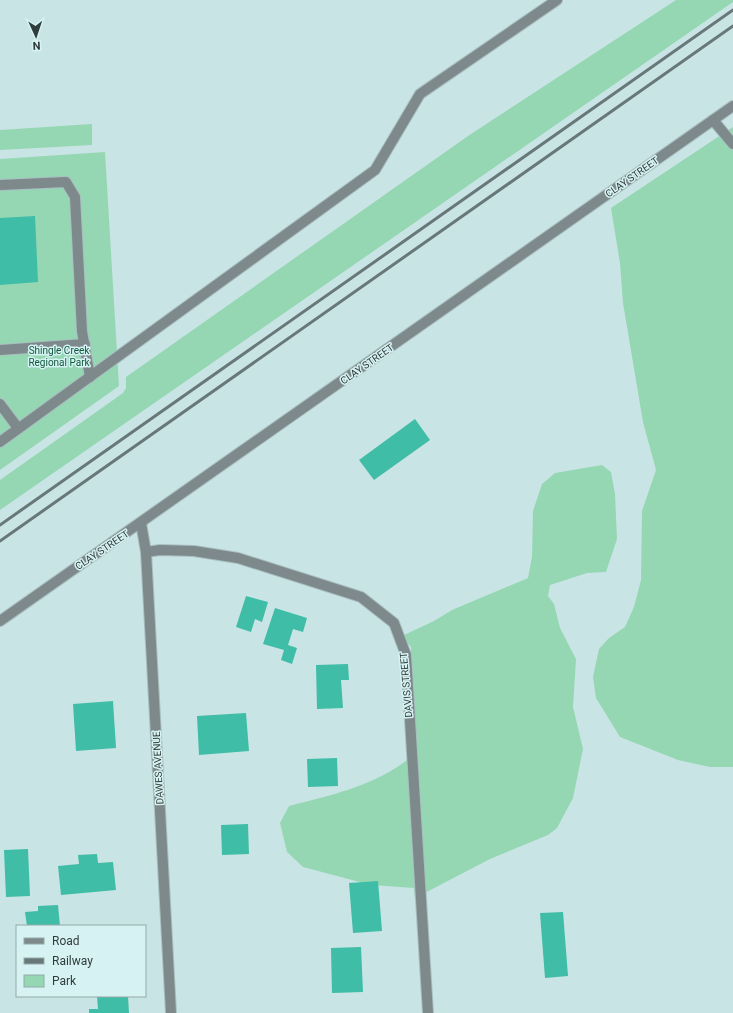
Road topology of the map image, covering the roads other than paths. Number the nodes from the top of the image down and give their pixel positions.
1 (557, 0) edge
2 (733, 106) edge
3 (713, 120) junction
4 (733, 144) edge
5 (0, 185) edge
6 (84, 344) junction
7 (0, 350) edge
8 (90, 376) junction
9 (0, 404) edge
10 (18, 428) junction
11 (0, 442) edge
12 (140, 523) junction
13 (146, 552) junction
14 (0, 621) edge
15 (171, 1013) edge
16 (428, 1013) edge

1 - 8 street
2 - 3 street, CLAY STREET
3 - 4 street
3 - 12 street, CLAY STREET
5 - 6 street
6 - 7 street
6 - 8 street
8 - 10 street
9 - 10 street
10 - 11 street
12 - 13 street, DAWES AVENUE
12 - 14 street, CLAY STREET
13 - 15 street, DAWES AVENUE
13 - 16 street, DAVIS STREET

